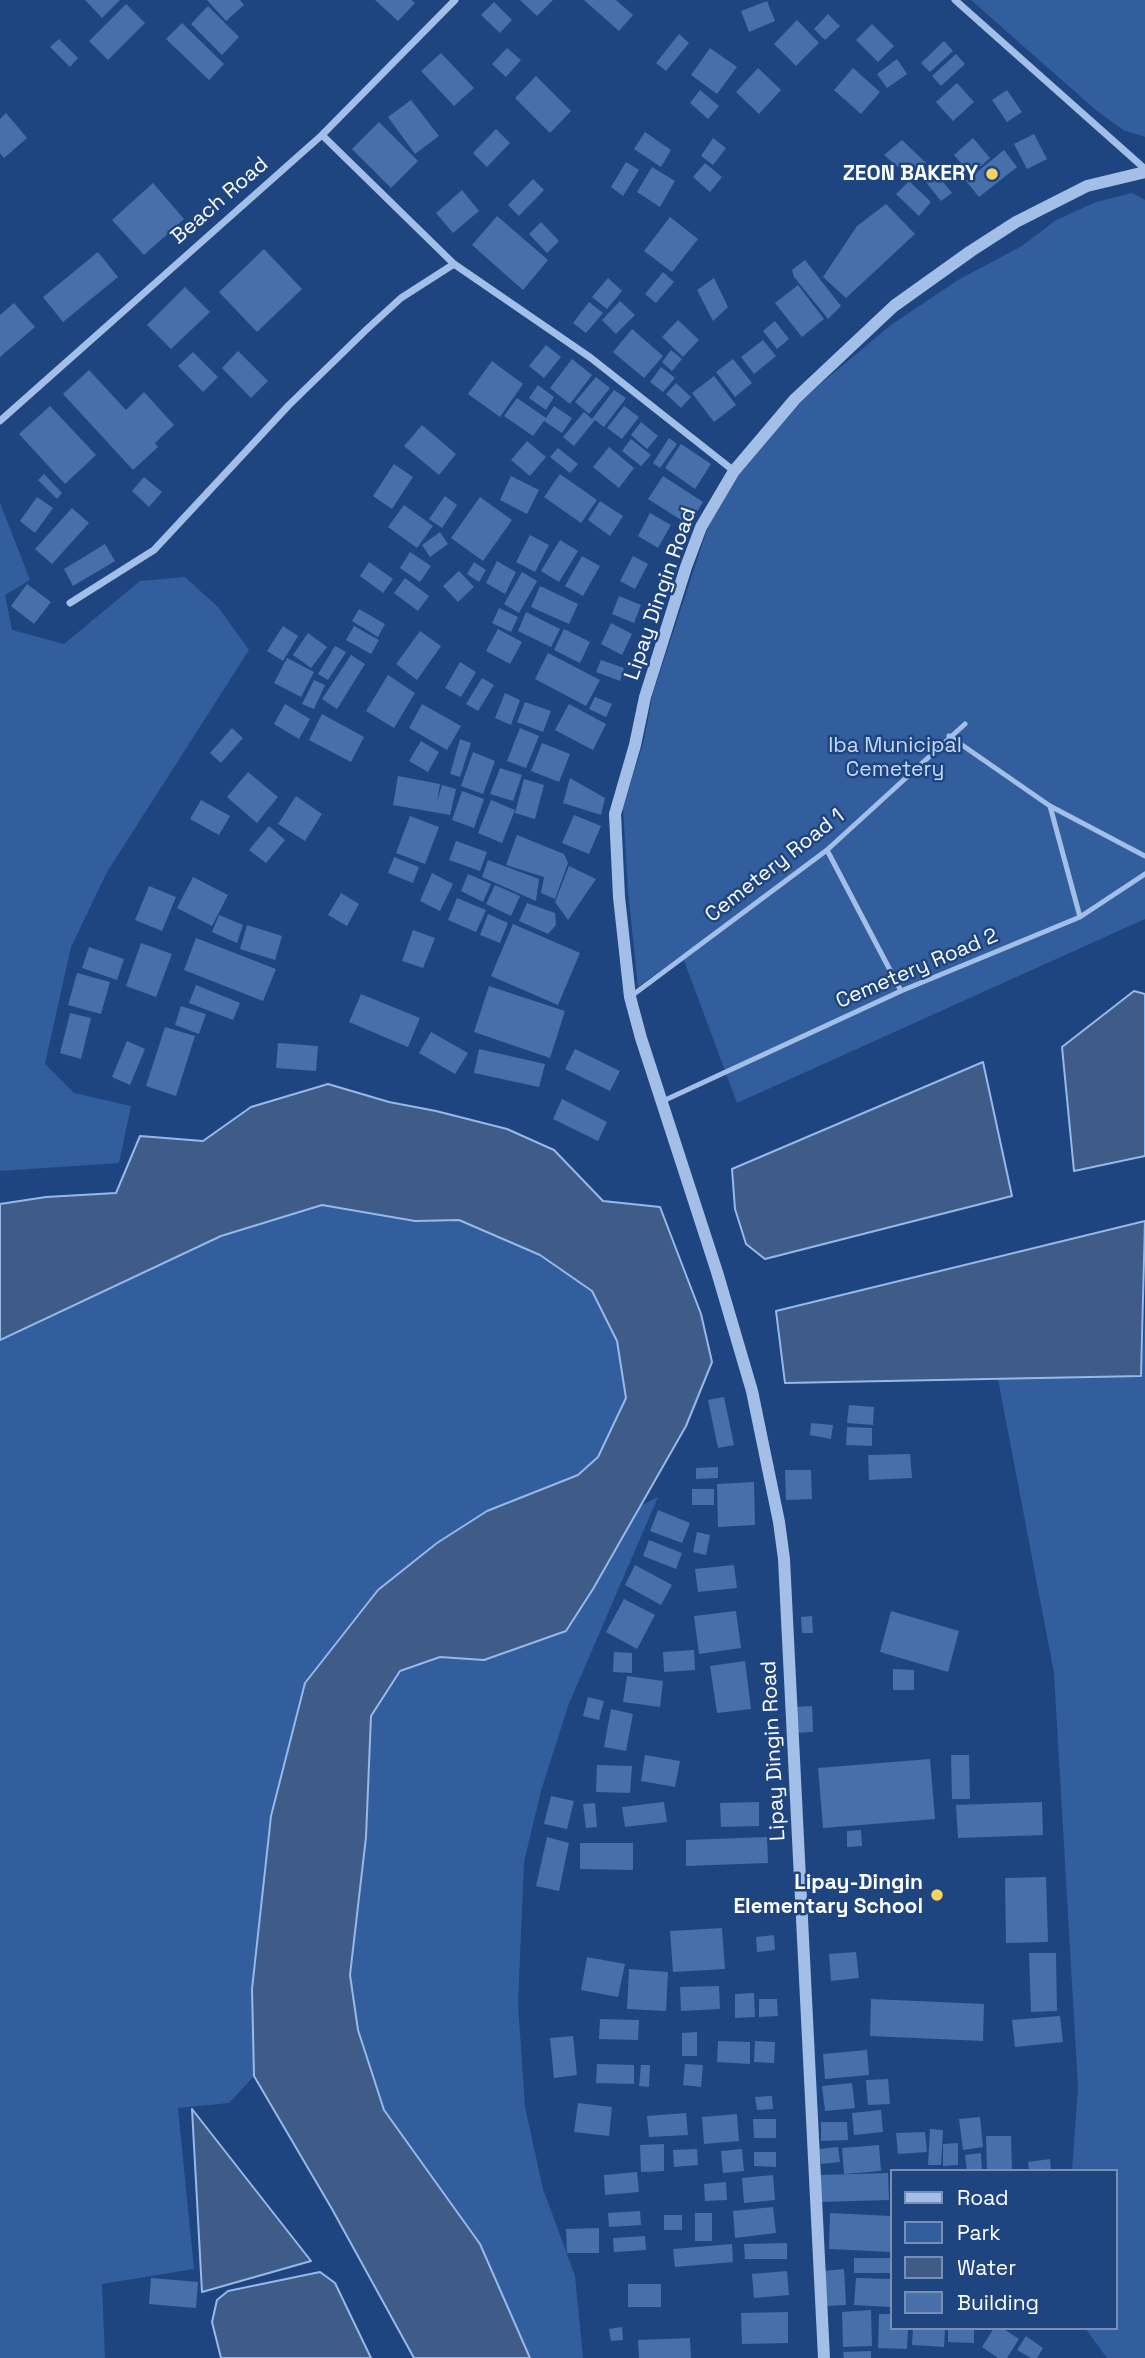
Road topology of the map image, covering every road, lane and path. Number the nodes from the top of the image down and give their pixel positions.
1 (455, 0) edge
2 (955, 0) edge
3 (322, 135) junction
4 (1145, 170) edge
5 (454, 264) junction
6 (0, 421) edge
7 (734, 471) junction
8 (70, 603) dead end
9 (965, 724) dead end
10 (949, 736) junction
11 (1050, 806) junction
12 (827, 849) junction
13 (1145, 856) edge
14 (1145, 874) edge
15 (1080, 917) junction
16 (901, 991) junction
17 (630, 997) junction
18 (663, 1101) junction
19 (824, 2358) edge

1 - 3 street, Beach Road
2 - 4 street
3 - 5 street
3 - 6 street, Beach Road
4 - 7 street, Lipay Dingin Road
5 - 7 street
5 - 8 street
7 - 17 street, Lipay Dingin Road
9 - 10 lane, Cemetery Road 1
10 - 11 lane
10 - 12 lane, Cemetery Road 1
11 - 13 lane
11 - 15 lane
12 - 16 lane
12 - 17 lane, Cemetery Road 1
14 - 15 lane, Cemetery Road 2
15 - 16 lane, Cemetery Road 2
16 - 18 lane, Cemetery Road 2
17 - 18 street, Lipay Dingin Road
18 - 19 street, Lipay Dingin Road

